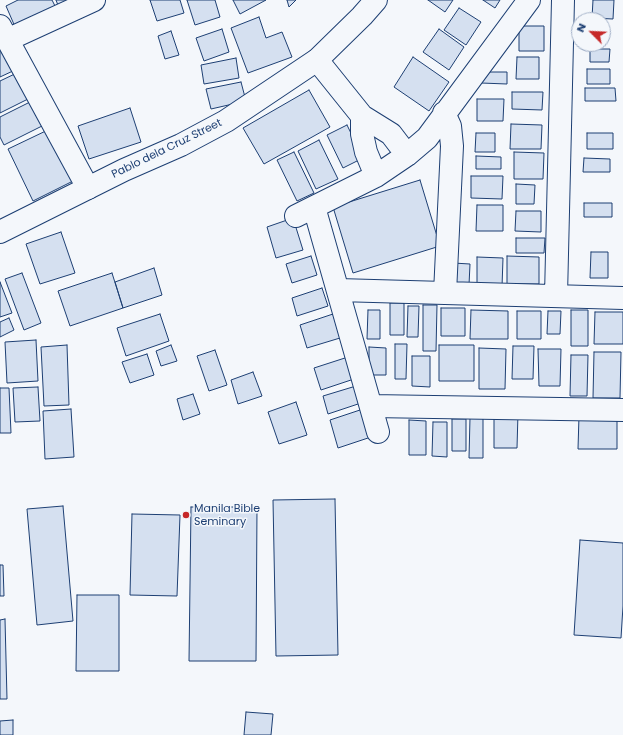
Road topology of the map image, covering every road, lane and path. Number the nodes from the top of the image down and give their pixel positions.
1 (94, 0) edge
2 (376, 0) edge
3 (528, 0) edge
4 (563, 0) edge
5 (4, 33) edge
6 (317, 60) junction
7 (444, 113) junction
8 (362, 116) junction
9 (407, 155) junction
10 (376, 176) junction
11 (88, 188) junction
12 (0, 232) edge
13 (338, 290) junction
14 (445, 292) junction
15 (556, 296) junction
16 (623, 298) edge
17 (370, 406) junction
18 (623, 410) edge
19 (378, 432) dead end

1 - 5 street
2 - 6 street, Pablo dela Cruz Street
3 - 7 street
4 - 15 street
5 - 11 street
6 - 8 street
6 - 11 street, Pablo dela Cruz Street
7 - 9 street
7 - 14 street
8 - 9 street
8 - 10 street
9 - 10 street
10 - 13 street
11 - 12 street, Pablo dela Cruz Street
13 - 14 street
13 - 17 street
14 - 15 street
15 - 16 street
17 - 18 street
17 - 19 street

